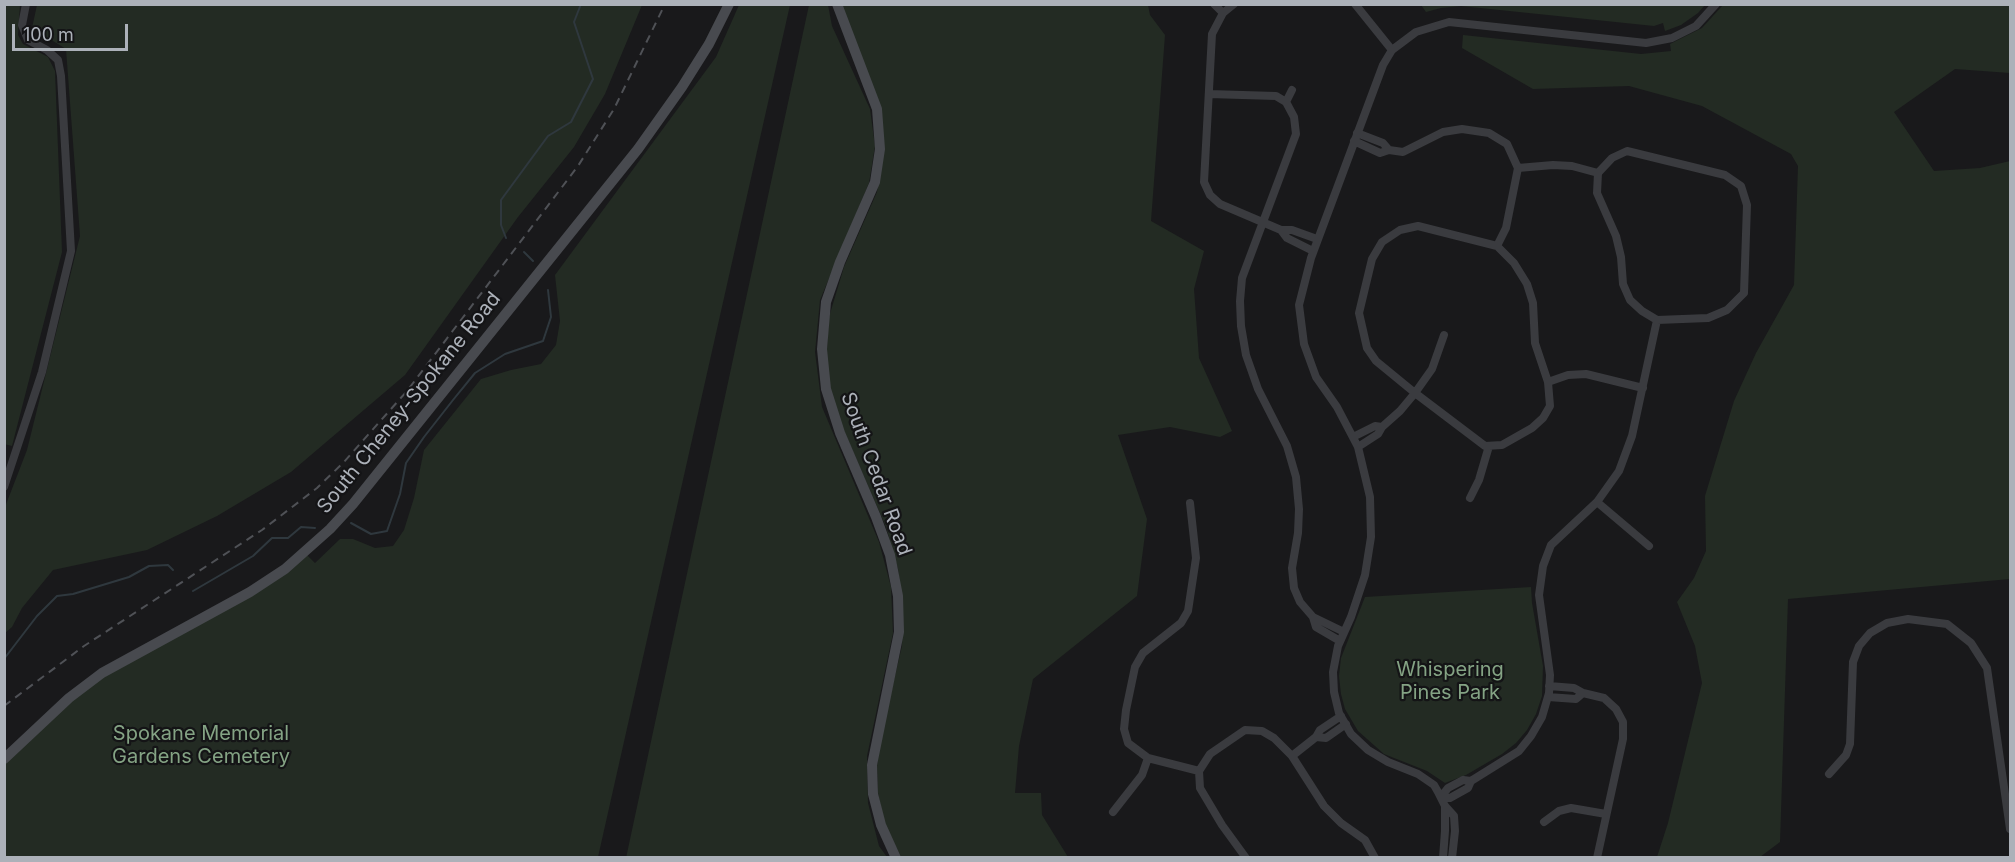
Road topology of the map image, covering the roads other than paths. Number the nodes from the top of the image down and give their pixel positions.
1 (26, 4) edge
2 (729, 4) edge
3 (837, 4) edge
4 (1214, 4) edge
5 (1234, 4) edge
6 (1355, 4) edge
7 (1716, 4) edge
8 (1223, 13) junction
9 (1392, 50) junction
10 (1292, 90) dead end
11 (1209, 94) junction
12 (1286, 102) junction
13 (1356, 137) junction
14 (1518, 168) junction
15 (1598, 173) junction
16 (1263, 222) junction
17 (1281, 230) junction
18 (1317, 239) junction
19 (1497, 246) junction
20 (1313, 251) junction
21 (1657, 320) junction
22 (1444, 334) dead end
23 (1548, 382) junction
24 (1642, 388) junction
25 (1414, 393) junction
26 (1382, 427) junction
27 (1353, 437) junction
28 (1490, 446) junction
29 (1358, 447) junction
30 (4, 487) edge
31 (1470, 498) dead end
32 (1597, 502) junction
33 (1190, 503) dead end
34 (1649, 546) dead end
35 (1313, 617) junction
36 (1344, 632) junction
37 (1340, 641) junction
38 (1550, 686) junction
39 (1583, 693) junction
40 (1548, 698) junction
41 (1341, 716) junction
42 (1346, 724) junction
43 (1316, 737) junction
44 (1292, 756) junction
45 (1148, 758) junction
46 (4, 759) edge
47 (1199, 771) junction
48 (1829, 774) dead end
49 (2008, 791) edge
50 (1443, 802) junction
51 (1113, 813) dead end
52 (1606, 814) junction
53 (1544, 822) dead end
54 (2010, 829) edge
55 (896, 858) edge
56 (1246, 858) edge
57 (1375, 858) edge
58 (1443, 858) edge
59 (1452, 858) edge
60 (1597, 858) edge

1 - 30 street
2 - 46 main road, South Cheney-Spokane Road
3 - 55 main road, South Cedar Road
4 - 8 street
5 - 8 street
6 - 9 street
7 - 9 street
8 - 11 street
9 - 13 street
10 - 12 street
11 - 12 street
11 - 16 street
12 - 16 street
13 - 14 street
13 - 18 street
14 - 15 street
14 - 19 street
15 - 21 street
15 - 21 street
16 - 17 street
16 - 35 street
17 - 18 street
17 - 20 street
18 - 20 street
19 - 23 street
19 - 25 street
20 - 27 street
21 - 24 street
22 - 25 street
23 - 24 street
23 - 28 street
24 - 32 street
25 - 26 street
25 - 28 street
26 - 27 street
26 - 29 street
27 - 29 street
28 - 31 street
29 - 36 street
32 - 34 street
32 - 38 street
33 - 45 street
35 - 36 street
35 - 37 street
36 - 37 street
37 - 41 street
38 - 39 street
38 - 40 street
39 - 40 street
39 - 52 street
40 - 50 street
41 - 42 street
41 - 43 street
42 - 43 street
42 - 50 street
43 - 44 street
44 - 47 street
44 - 57 street
45 - 47 street
45 - 51 street
47 - 56 street
48 - 49 street
49 - 54 street
50 - 58 street
50 - 59 street
52 - 53 street
52 - 60 street

